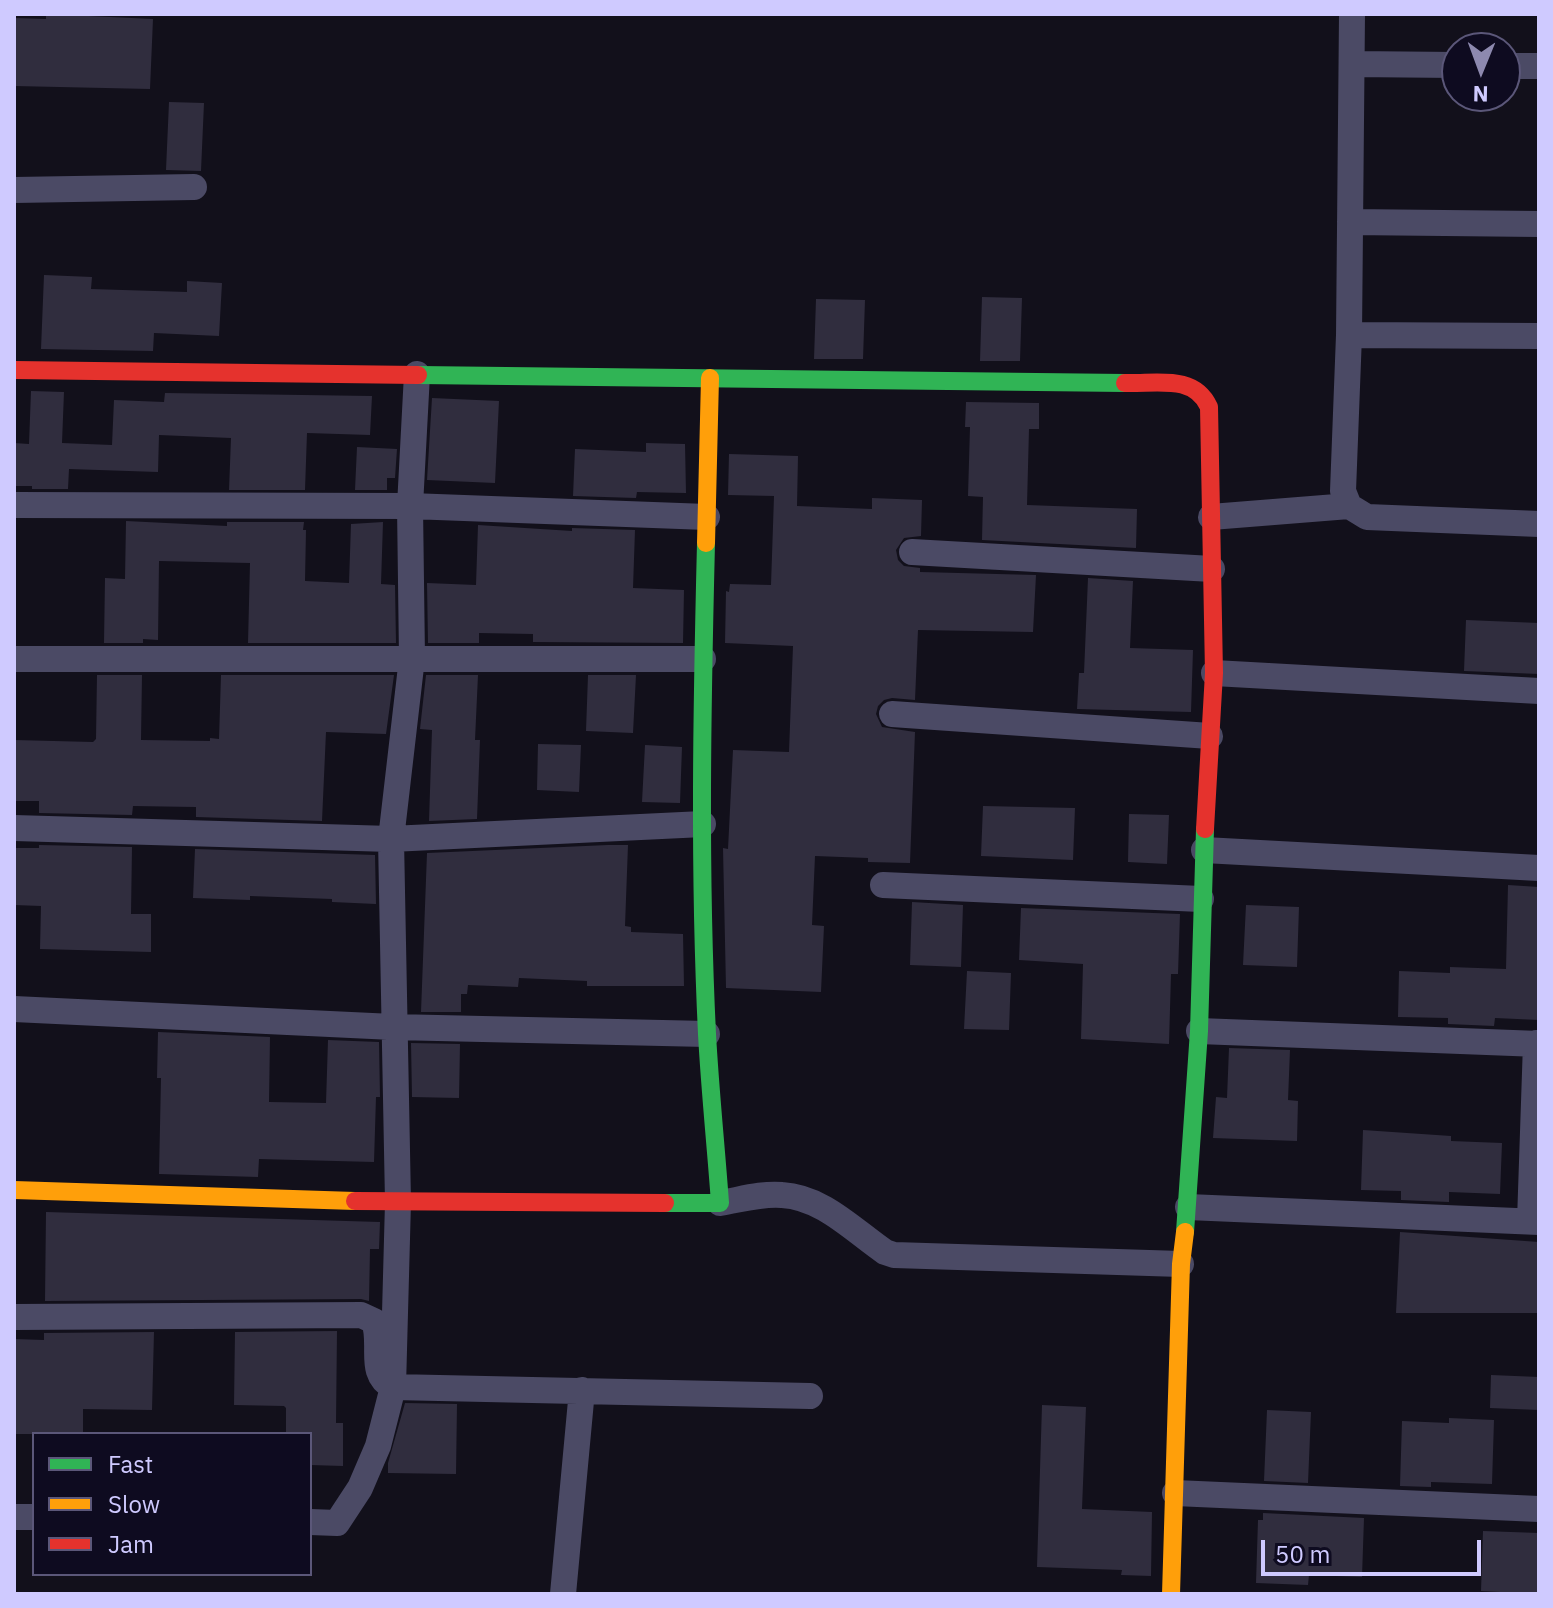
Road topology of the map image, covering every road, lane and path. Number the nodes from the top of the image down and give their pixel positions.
1 (1352, 14) edge
2 (1352, 64) junction
3 (1441, 65) edge
4 (194, 187) dead end
5 (14, 190) edge
6 (1350, 222) junction
7 (1539, 224) edge
8 (1349, 335) junction
9 (1539, 336) edge
10 (14, 370) edge
11 (417, 374) junction
12 (710, 378) junction
13 (14, 505) edge
14 (410, 506) junction
15 (1349, 506) junction
16 (707, 517) junction
17 (1211, 517) junction
18 (1539, 524) edge
19 (912, 552) dead end
20 (1212, 569) junction
21 (412, 658) junction
22 (14, 659) edge
23 (703, 659) junction
24 (1214, 673) junction
25 (1539, 691) edge
26 (892, 714) dead end
27 (1210, 736) junction
28 (703, 824) junction
29 (14, 828) edge
30 (391, 839) junction
31 (1204, 850) junction
32 (1539, 868) edge
33 (883, 885) dead end
34 (1201, 899) junction
35 (14, 1009) edge
36 (393, 1027) junction
37 (1199, 1031) junction
38 (707, 1034) junction
39 (1538, 1044) edge
40 (14, 1190) edge
41 (398, 1202) junction
42 (720, 1203) junction
43 (1188, 1207) junction
44 (1535, 1222) edge
45 (1181, 1264) junction
46 (14, 1317) edge
47 (393, 1387) junction
48 (582, 1390) junction
49 (810, 1396) dead end
50 (1175, 1493) junction
51 (1539, 1509) edge
52 (312, 1522) edge
53 (563, 1594) edge
54 (1171, 1594) edge

1 - 2 street
2 - 3 street
2 - 6 street
4 - 5 street
6 - 7 street
6 - 8 street
8 - 9 street
8 - 15 street
10 - 11 street
11 - 12 street
11 - 14 street
12 - 16 street
12 - 17 street
13 - 14 street
14 - 16 street
14 - 21 street
15 - 17 street
15 - 18 street
16 - 23 street
17 - 20 street
19 - 20 street
20 - 24 street
21 - 22 street
21 - 23 street
21 - 30 street
23 - 28 street
24 - 25 street
24 - 27 street
26 - 27 street
27 - 31 street
28 - 30 street
28 - 38 street
29 - 30 street
30 - 36 street
31 - 32 street
31 - 34 street
33 - 34 street
34 - 37 street
35 - 36 street
36 - 38 street
36 - 41 street
37 - 39 street
37 - 43 street
38 - 42 street
39 - 44 street
40 - 41 street
41 - 42 street
41 - 47 street
42 - 45 street
43 - 44 street
43 - 45 street
45 - 50 street
46 - 47 street
47 - 48 street
47 - 52 street
48 - 49 street
48 - 53 street
50 - 51 street
50 - 54 street

